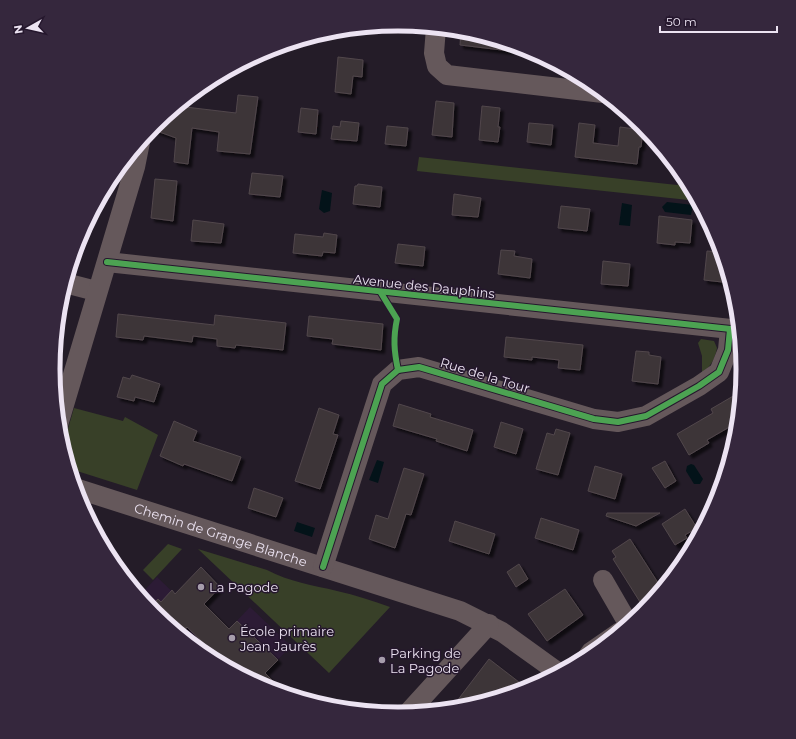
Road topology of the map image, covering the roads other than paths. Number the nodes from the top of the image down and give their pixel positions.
1 (436, 33) edge
2 (591, 92) edge
3 (138, 153) edge
4 (107, 262) junction
5 (70, 284) edge
6 (96, 291) junction
7 (735, 329) edge
8 (734, 330) edge
9 (62, 412) edge
10 (82, 490) edge
11 (323, 567) junction
12 (603, 580) dead end
13 (626, 619) edge
14 (489, 624) junction
15 (554, 670) edge
16 (413, 707) edge

1 - 2 street
3 - 4 street
4 - 6 street
4 - 7 street, Avenue des Dauphins
5 - 6 street
6 - 9 street
8 - 11 street, Rue de la Tour
10 - 11 street, Chemin de Grange Blanche
11 - 14 street, Chemin de Grange Blanche
12 - 13 street
14 - 15 street, Chemin de Grange Blanche
14 - 16 street

